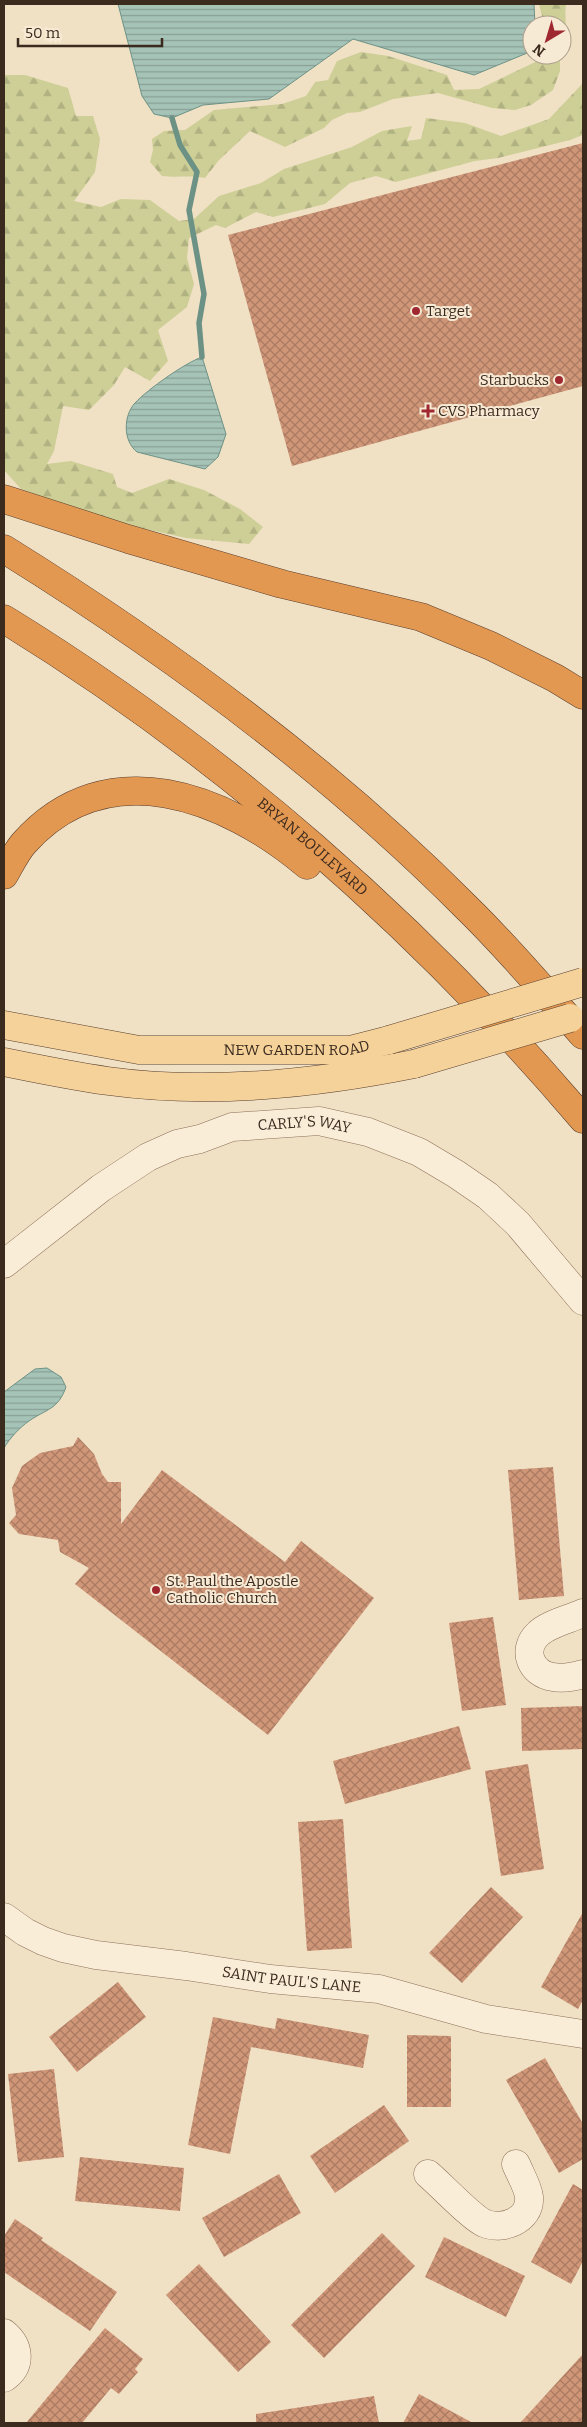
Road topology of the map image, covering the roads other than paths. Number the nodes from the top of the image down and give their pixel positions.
1 (4, 500) edge
2 (4, 549) edge
3 (4, 619) edge
4 (583, 695) edge
5 (4, 875) edge
6 (583, 982) edge
7 (475, 999) junction
8 (583, 1014) edge
9 (4, 1025) edge
10 (583, 1034) edge
11 (4, 1062) edge
12 (583, 1119) edge
13 (4, 1264) edge
14 (583, 1301) edge
15 (583, 1613) edge
16 (583, 1674) edge
17 (4, 1917) edge
18 (583, 2034) edge
19 (516, 2164) dead end
20 (428, 2174) dead end
21 (4, 2333) edge
22 (4, 2378) edge

1 - 4 highway
2 - 10 highway
3 - 7 highway, BRYAN BOULEVARD
5 - 7 highway
6 - 9 main road, NEW GARDEN ROAD, bridge
7 - 12 highway, BRYAN BOULEVARD
8 - 11 main road, NEW GARDEN ROAD, bridge
13 - 14 street, CARLY'S WAY
15 - 16 street
17 - 18 street, SAINT PAUL'S LANE
19 - 20 street
21 - 22 street

